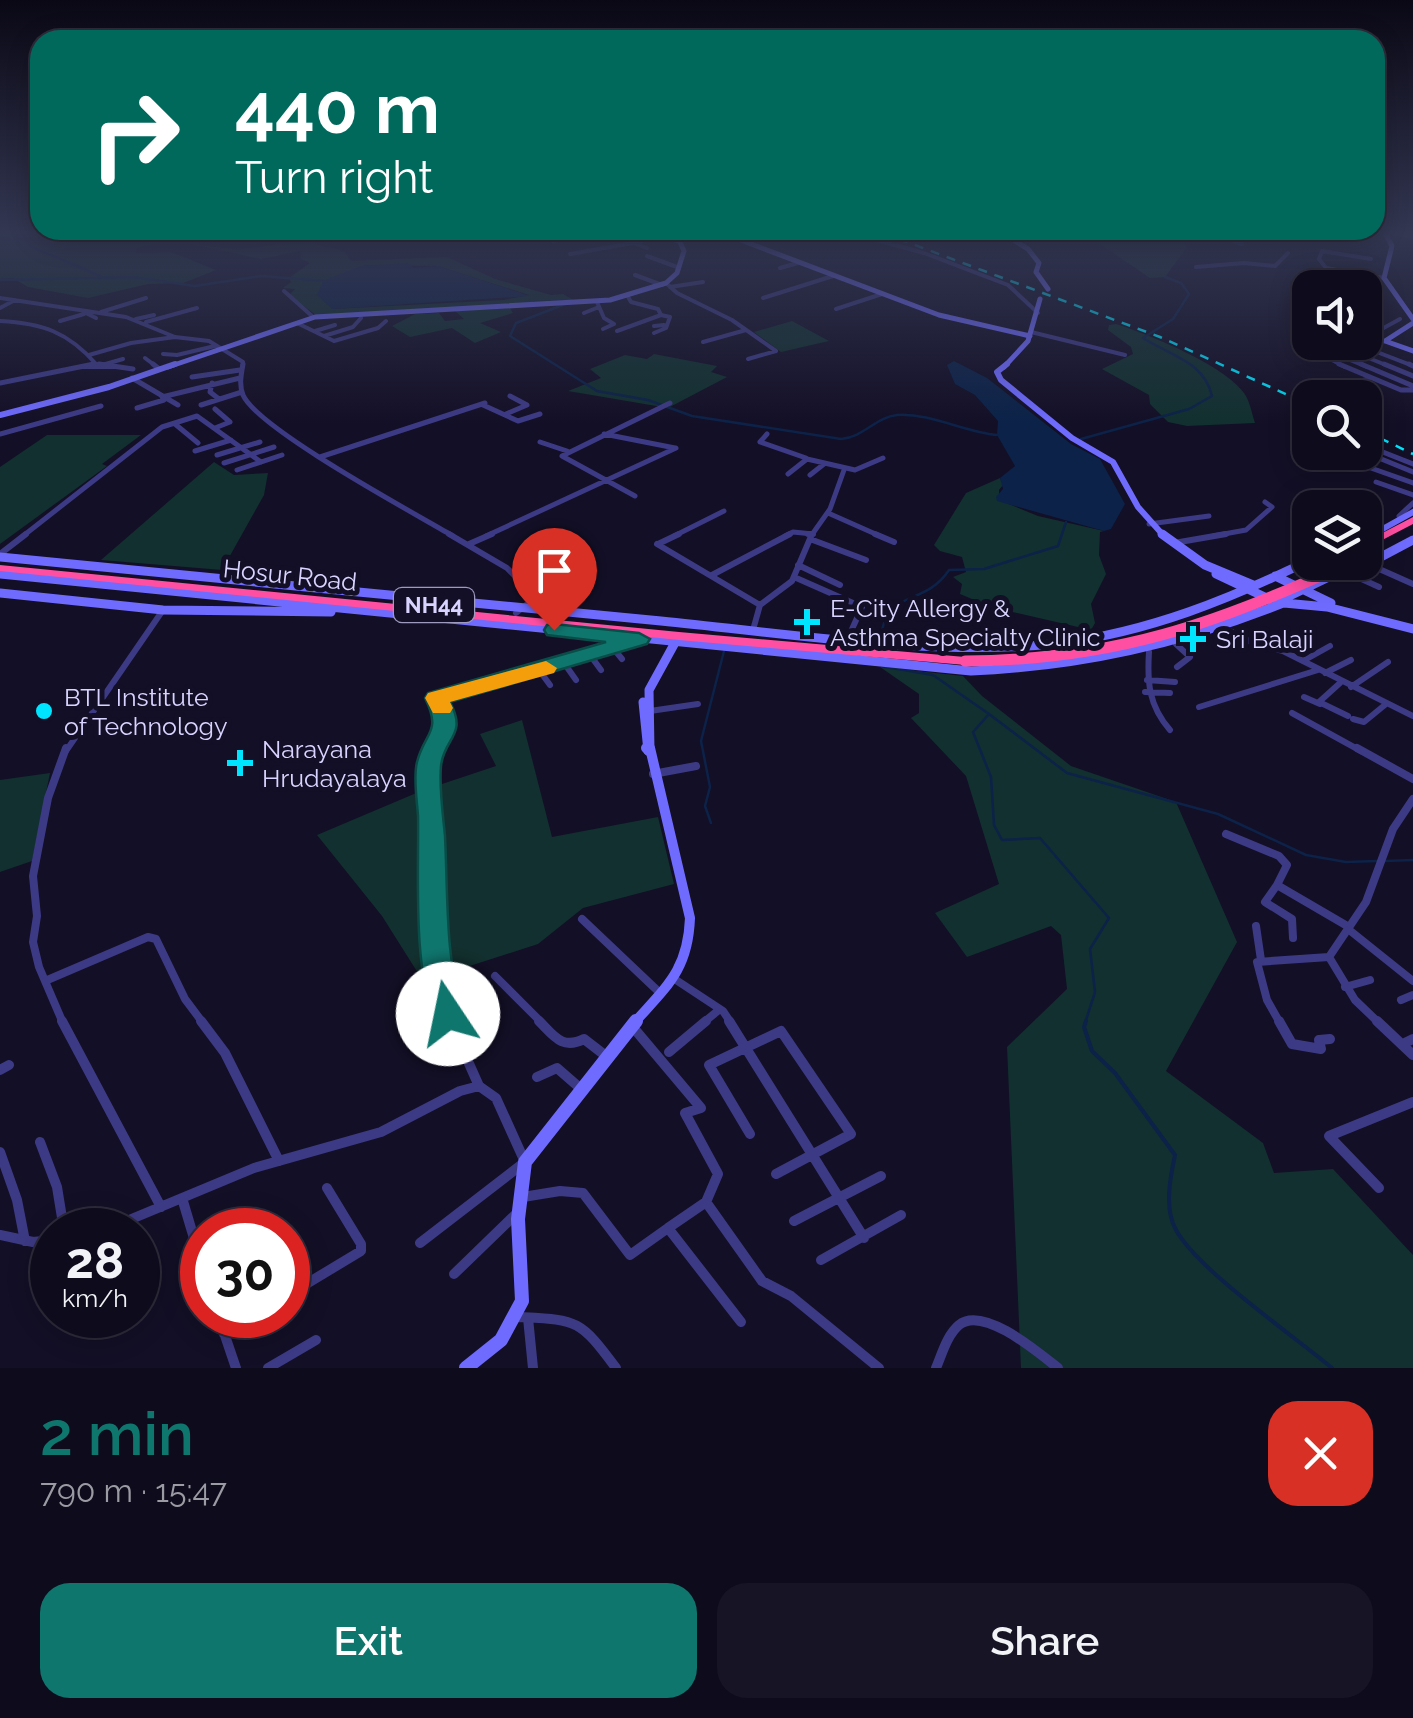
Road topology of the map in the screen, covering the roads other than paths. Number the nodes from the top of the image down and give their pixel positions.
1 (289, 297) edge
2 (621, 297) edge
3 (628, 297) edge
4 (687, 297) edge
5 (767, 297) edge
6 (872, 297) edge
7 (893, 297) edge
8 (1020, 297) edge
9 (1397, 297) edge
10 (0, 298) edge
11 (146, 298) dead end
12 (763, 298) dead end
13 (1040, 299) dead end
14 (16, 300) junction
15 (598, 304) junction
16 (0, 308) edge
17 (197, 308) dead end
18 (836, 309) dead end
19 (92, 311) junction
20 (584, 313) dead end
21 (84, 314) junction
22 (1038, 314) junction
23 (154, 315) dead end
24 (661, 315) junction
25 (98, 316) junction
26 (670, 317) junction
27 (361, 318) dead end
28 (1400, 319) dead end
29 (135, 320) junction
30 (315, 320) junction
31 (0, 321) edge
32 (60, 321) dead end
33 (386, 321) dead end
34 (1413, 321) edge
35 (145, 322) junction
36 (677, 323) dead end
37 (301, 325) junction
38 (335, 325) dead end
39 (1382, 328) edge
40 (603, 329) dead end
41 (654, 330) dead end
42 (747, 330) junction
43 (617, 331) dead end
44 (314, 332) junction
45 (1031, 334) junction
46 (323, 336) junction
47 (173, 337) junction
48 (1382, 339) edge
49 (1385, 340) junction
50 (1382, 341) edge
51 (703, 342) dead end
52 (181, 344) dead end
53 (218, 347) junction
54 (1413, 351) edge
55 (163, 354) dead end
56 (1382, 354) edge
57 (89, 355) junction
58 (1125, 355) dead end
59 (145, 358) dead end
60 (124, 359) dead end
61 (748, 359) dead end
62 (1315, 360) edge
63 (1330, 360) edge
64 (1349, 360) edge
65 (1373, 360) edge
66 (1310, 361) dead end
67 (99, 364) junction
68 (1413, 366) edge
69 (158, 368) junction
70 (133, 369) dead end
71 (240, 370) junction
72 (1413, 376) edge
73 (192, 377) dead end
74 (1370, 377) junction
75 (132, 378) junction
76 (240, 378) junction
77 (1363, 380) edge
78 (0, 383) edge
79 (212, 383) junction
80 (1413, 388) edge
81 (242, 392) junction
82 (510, 396) dead end
83 (163, 398) junction
84 (219, 399) junction
85 (485, 403) dead end
86 (200, 405) dead end
87 (101, 406) dead end
88 (178, 406) dead end
89 (664, 406) dead end
90 (137, 408) dead end
91 (215, 409) dead end
92 (415, 412) dead end
93 (505, 414) junction
94 (540, 414) dead end
95 (0, 415) edge
96 (428, 420) junction
97 (174, 423) junction
98 (214, 428) junction
99 (0, 434) edge
100 (604, 434) junction
101 (767, 434) dead end
102 (231, 440) junction
103 (1077, 441) joint
104 (260, 442) dead end
105 (540, 442) dead end
106 (198, 443) dead end
107 (274, 447) dead end
108 (241, 448) junction
109 (194, 451) dead end
110 (568, 452) junction
111 (1382, 452) edge
112 (250, 454) junction
113 (217, 455) dead end
114 (282, 455) dead end
115 (320, 457) junction
116 (883, 458) dead end
117 (808, 459) junction
118 (1382, 460) edge
119 (261, 462) junction
120 (224, 463) dead end
121 (825, 464) junction
122 (1413, 464) edge
123 (237, 470) dead end
124 (844, 470) junction
125 (1376, 470) edge
126 (1413, 472) edge
127 (788, 474) dead end
128 (810, 475) dead end
129 (610, 481) junction
130 (1376, 482) dead end
131 (1413, 483) edge
132 (635, 496) dead end
133 (1413, 499) edge
134 (1265, 502) dead end
135 (724, 511) dead end
136 (828, 513) junction
137 (1209, 516) dead end
138 (1398, 516) junction
139 (1412, 516) edge
140 (1147, 523) junction
141 (1382, 526) edge
142 (1382, 529) edge
143 (1382, 535) edge
144 (1413, 535) edge
145 (812, 536) junction
146 (894, 542) dead end
147 (1172, 543) junction
148 (468, 544) junction
149 (1382, 551) edge
150 (866, 560) dead end
151 (0, 563) edge
152 (798, 565) junction
153 (1382, 569) edge
154 (1292, 572) edge
155 (710, 576) junction
156 (1278, 577) junction
157 (794, 578) junction
158 (1304, 580) edge
159 (1320, 580) edge
160 (1321, 580) edge
161 (1328, 580) edge
162 (1367, 580) edge
163 (1413, 584) edge
164 (840, 586) dead end
165 (1379, 587) dead end
166 (165, 588) junction
167 (1253, 589) junction
168 (1306, 592) junction
169 (0, 593) edge
170 (1280, 602) junction
171 (760, 605) junction
172 (163, 610) junction
173 (361, 610) junction
174 (518, 610) junction
175 (1155, 627) junction
176 (1413, 627) edge
177 (1224, 628) junction
178 (752, 630) junction
179 (1305, 634) dead end
180 (848, 638) junction
181 (639, 639) junction
182 (677, 639) junction
183 (1174, 642) junction
184 (1330, 646) dead end
185 (613, 648) junction
186 (1279, 649) junction
187 (875, 651) junction
188 (1149, 652) junction
189 (590, 655) junction
190 (934, 656) junction
191 (1120, 656) junction
192 (962, 657) junction
193 (622, 659) dead end
194 (1352, 660) dead end
195 (1302, 661) junction
196 (564, 662) junction
197 (1388, 662) dead end
198 (1177, 667) dead end
199 (539, 670) junction
200 (601, 670) dead end
201 (1321, 672) junction
202 (576, 680) dead end
203 (1147, 680) junction
204 (1174, 682) dead end
205 (1340, 683) junction
206 (550, 685) dead end
207 (1350, 688) junction
208 (1146, 692) junction
209 (1170, 693) dead end
210 (1304, 696) dead end
211 (698, 704) dead end
212 (1386, 704) junction
213 (1321, 705) junction
214 (1198, 707) dead end
215 (646, 712) junction
216 (1292, 714) dead end
217 (1413, 716) edge
218 (1170, 730) dead end
219 (696, 766) dead end
220 (652, 774) junction
221 (1413, 779) edge
222 (1413, 799) edge
223 (1226, 834) dead end
224 (1278, 885) junction
225 (582, 919) dead end
226 (1256, 926) dead end
227 (1349, 928) junction
228 (1292, 938) dead end
229 (1330, 957) junction
230 (1261, 960) junction
231 (495, 976) dead end
232 (673, 978) junction
233 (1370, 980) dead end
234 (45, 981) junction
235 (1413, 981) edge
236 (1345, 987) junction
237 (660, 993) junction
238 (1413, 995) edge
239 (1401, 1000) dead end
240 (720, 1009) junction
241 (632, 1026) junction
242 (1330, 1039) dead end
243 (1408, 1042) edge
244 (746, 1045) junction
245 (668, 1052) dead end
246 (607, 1056) junction
247 (1413, 1056) edge
248 (538, 1077) dead end
249 (480, 1086) junction
250 (581, 1089) junction
251 (1413, 1102) edge
252 (750, 1134) dead end
253 (40, 1142) dead end
254 (0, 1152) edge
255 (812, 1155) junction
256 (280, 1161) junction
257 (525, 1162) junction
258 (776, 1174) dead end
259 (882, 1176) dead end
260 (328, 1188) dead end
261 (1378, 1188) dead end
262 (838, 1197) junction
263 (182, 1198) junction
264 (706, 1202) junction
265 (522, 1204) junction
266 (162, 1207) joint
267 (60, 1208) edge
268 (185, 1208) edge
269 (901, 1214) dead end
270 (794, 1221) dead end
271 (668, 1228) junction
272 (0, 1235) edge
273 (864, 1238) junction
274 (25, 1241) junction
275 (30, 1241) edge
276 (420, 1243) dead end
277 (821, 1260) dead end
278 (454, 1274) dead end
279 (310, 1281) edge
280 (522, 1318) junction
281 (741, 1322) dead end
282 (225, 1338) edge
283 (316, 1340) dead end
284 (236, 1368) edge
285 (268, 1368) edge
286 (467, 1368) edge
287 (533, 1368) edge
288 (616, 1368) edge
289 (879, 1368) edge
290 (936, 1368) edge
291 (1058, 1368) edge

1 - 30 street
2 - 15 street
3 - 24 street
4 - 42 street
5 - 12 street
6 - 18 street
7 - 45 street
8 - 22 street
9 - 34 street
10 - 14 street
11 - 25 street
13 - 22 main road
14 - 16 street
14 - 19 street
15 - 20 street
15 - 30 street
15 - 40 street
17 - 35 street
19 - 21 street
19 - 25 street
21 - 25 street
21 - 32 street
22 - 45 main road
23 - 29 street
24 - 26 street
24 - 43 street
25 - 29 street
26 - 36 street
26 - 41 street
27 - 46 street
28 - 39 street
29 - 35 street
30 - 37 street
31 - 57 street
33 - 46 street
34 - 49 main road
35 - 47 street
37 - 44 street
37 - 53 street
38 - 44 street
42 - 51 street
42 - 61 street
44 - 46 street
45 - 58 street
45 - 103 main road
47 - 52 street
47 - 53 street
47 - 57 street
48 - 49 street
49 - 50 street
49 - 54 main road
53 - 55 street
53 - 69 street
53 - 71 street
56 - 68 street
57 - 67 street
59 - 69 street
60 - 67 street
62 - 66 street
63 - 74 street
64 - 80 street
65 - 72 street
67 - 70 street
67 - 78 street
69 - 75 street
71 - 73 street
71 - 76 street
74 - 77 street
74 - 80 street
75 - 83 street
75 - 95 street
76 - 79 street
76 - 81 street
79 - 83 street
79 - 84 street
81 - 84 street
81 - 115 street
82 - 93 street
83 - 88 street
83 - 90 street
84 - 86 street
85 - 96 street
87 - 99 street
89 - 100 street
91 - 98 street
92 - 96 street
93 - 94 street
93 - 96 street
96 - 115 street
97 - 98 street
97 - 106 street
97 - 151 street
98 - 102 street
100 - 110 street
100 - 129 street
101 - 117 street
102 - 108 street
102 - 109 street
103 - 140 street
104 - 108 street
105 - 110 street
107 - 112 street
108 - 112 street
108 - 113 street
110 - 129 street
111 - 122 street
112 - 119 street
112 - 120 street
114 - 119 street
115 - 148 street
116 - 124 street
117 - 121 street
117 - 127 street
118 - 126 street
119 - 123 street
121 - 124 street
121 - 128 street
124 - 136 street
125 - 131 street
129 - 132 street
129 - 148 street
130 - 133 street
133 - 138 street
134 - 147 street
135 - 155 street
136 - 145 street
136 - 146 street
137 - 140 street
138 - 139 street
138 - 141 street
139 - 142 street
139 - 143 highway
140 - 147 street
140 - 167 street
144 - 149 highway
145 - 150 street
145 - 152 street
145 - 155 street
147 - 167 street
148 - 174 street
151 - 166 highway, Hosur Road / NH44
151 - 174 highway, Hosur Road / NH44
152 - 157 street
152 - 164 street
153 - 163 street
154 - 156 street
155 - 171 street
156 - 167 street
156 - 168 street
157 - 171 street
157 - 180 street
158 - 192 highway, NH44, bridge
159 - 168 street
160 - 192 highway, NH44, bridge
161 - 168 street
162 - 165 street
166 - 173 street
166 - 182 highway, Hosur Road / NH44
167 - 170 street
167 - 175 street
167 - 187 street
168 - 170 street
168 - 176 street
169 - 172 street
170 - 176 street
170 - 177 street
170 - 183 street
171 - 178 street
172 - 173 street
172 - 234 street
173 - 181 street
174 - 178 street
174 - 187 highway, Hosur Road / NH44
175 - 183 street
175 - 190 street
177 - 183 street
177 - 186 street
178 - 180 street
179 - 186 street
180 - 187 street
181 - 182 street
181 - 185 street
182 - 187 highway, Hosur Road / NH44
182 - 215 street
183 - 188 street
183 - 191 street
183 - 198 street
184 - 195 street
185 - 189 street
185 - 193 street
186 - 195 street
187 - 190 highway, Hosur Road / NH44
187 - 191 street
188 - 191 street
188 - 203 street
189 - 196 street
189 - 200 street
190 - 191 street
190 - 192 highway, NH44
194 - 201 street
195 - 201 street
196 - 199 street
196 - 202 street
197 - 207 street
199 - 206 street
199 - 249 street
201 - 205 street
201 - 214 street
203 - 204 street
203 - 208 street
205 - 207 street
205 - 213 street
207 - 212 street
208 - 209 street
208 - 218 street
210 - 213 street
211 - 215 street
212 - 213 street
212 - 217 street
215 - 220 street
216 - 221 street
219 - 220 street
220 - 232 street
222 - 227 street
223 - 224 street
224 - 227 street
224 - 228 street
225 - 237 street
226 - 230 street
227 - 229 street
227 - 235 street
229 - 230 street
229 - 236 street
230 - 242 street
231 - 246 street
232 - 237 street
232 - 240 street
233 - 236 street
234 - 256 street
234 - 266 street
236 - 243 street
237 - 241 street
238 - 239 street
240 - 244 street
240 - 245 street
241 - 246 street
241 - 264 street
243 - 247 street
244 - 252 street
244 - 255 street
244 - 255 street
246 - 250 street
248 - 250 street
249 - 256 street
249 - 257 street
250 - 257 street
251 - 261 street
253 - 267 street
254 - 274 street
255 - 258 street
255 - 262 street
256 - 263 street
257 - 265 street
257 - 276 street
259 - 262 street
260 - 279 street
262 - 270 street
262 - 273 street
263 - 266 street
263 - 268 street
264 - 271 street
264 - 289 street
265 - 271 street
265 - 278 street
265 - 280 street
269 - 273 street
271 - 281 street
272 - 274 street
273 - 277 street
274 - 275 street
280 - 286 street
280 - 287 street
280 - 288 street
282 - 284 street
283 - 285 street
290 - 291 street

